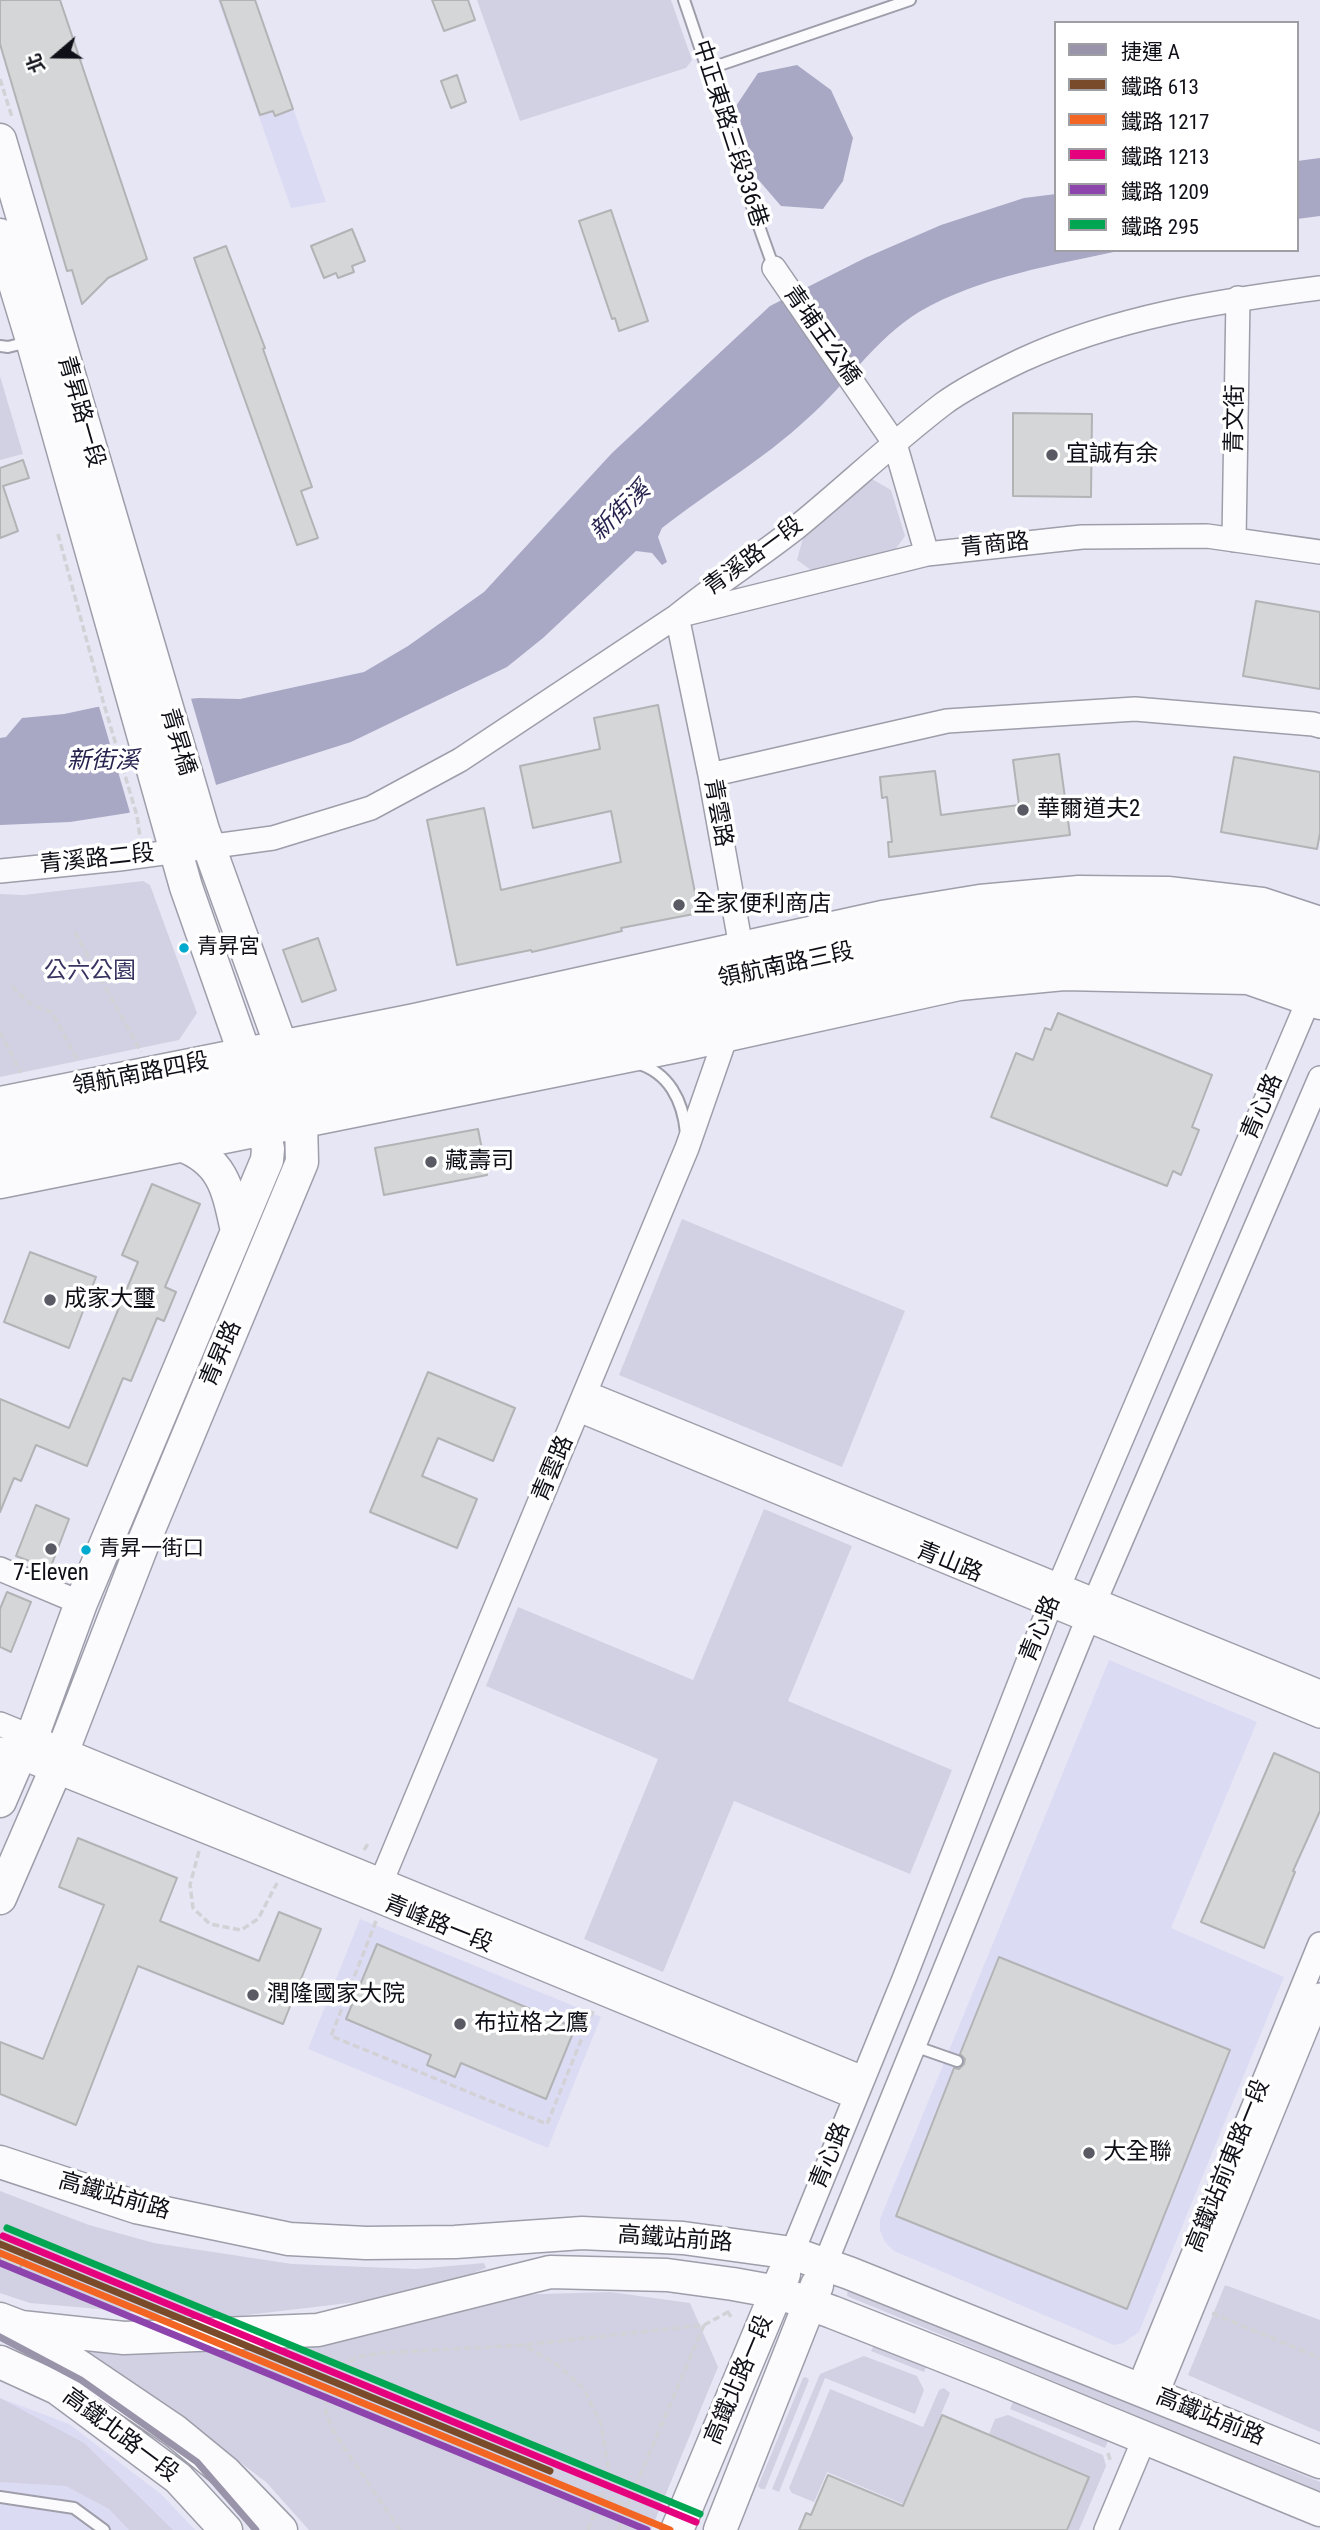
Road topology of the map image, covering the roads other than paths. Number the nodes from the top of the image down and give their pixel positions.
1 (684, 0) edge
2 (910, 0) edge
3 (708, 69) junction
4 (0, 140) edge
5 (0, 235) edge
6 (774, 268) joint
7 (1320, 288) edge
8 (1237, 298) junction
9 (44, 336) junction
10 (0, 346) edge
11 (895, 444) junction
12 (1234, 540) junction
13 (1320, 552) edge
14 (927, 554) junction
15 (677, 616) junction
16 (131, 692) junction
17 (1320, 726) edge
18 (710, 775) junction
19 (195, 799) joint
20 (151, 812) joint
21 (193, 849) junction
22 (0, 871) edge
23 (1320, 923) edge
24 (739, 962) junction
25 (1318, 980) edge
26 (729, 1024) junction
27 (613, 1059) junction
28 (1320, 1078) edge
29 (292, 1082) junction
30 (255, 1090) junction
31 (0, 1102) edge
32 (0, 1126) edge
33 (181, 1146) junction
34 (34, 1148) junction
35 (687, 1149) junction
36 (0, 1155) edge
37 (0, 1163) edge
38 (0, 1182) edge
39 (237, 1231) junction
40 (582, 1401) junction
41 (0, 1569) edge
42 (1054, 1596) junction
43 (81, 1603) junction
44 (1091, 1610) junction
45 (1320, 1692) edge
46 (1320, 1716) edge
47 (0, 1724) edge
48 (17, 1748) edge
49 (58, 1760) junction
50 (0, 1801) edge
51 (0, 1898) edge
52 (377, 1899) junction
53 (1320, 1944) edge
54 (1320, 1996) edge
55 (914, 2046) junction
56 (957, 2061) dead end
57 (859, 2087) junction
58 (0, 2162) edge
59 (792, 2253) junction
60 (825, 2264) junction
61 (776, 2292) junction
62 (809, 2304) junction
63 (10, 2323) edge
64 (0, 2362) edge
65 (1147, 2392) junction
66 (1145, 2437) junction
67 (1320, 2462) edge
68 (0, 2497) edge
69 (1320, 2510) edge
70 (104, 2530) edge
71 (226, 2530) edge
72 (281, 2530) edge
73 (677, 2530) edge
74 (720, 2530) edge
75 (1106, 2530) edge

1 - 3 lane, 中正東路三段336巷
2 - 3 lane
3 - 6 lane, 中正東路三段336巷
4 - 9 street, 青昇路一段
5 - 9 street, 青昇路一段
6 - 11 street, 青埔王公橋
7 - 8 street, 青溪路一段
8 - 11 street, 青溪路一段
8 - 12 street, 青文街
9 - 10 lane
9 - 16 street, 青昇路一段
11 - 14 street, 青埔王公橋
11 - 15 street, 青溪路一段
12 - 13 street, 青商路
12 - 14 street, 青商路
14 - 15 street, 青商路
15 - 18 street, 青雲路
15 - 21 street, 青溪路一段
16 - 19 street, 青昇橋
16 - 20 street, 青昇橋
17 - 18 street
18 - 24 street, 青雲路
19 - 21 street, 青昇路
20 - 21 street, 青昇路
21 - 22 street, 青溪路二段
21 - 29 street, 青昇路
21 - 30 street, 青昇路
23 - 24 street, 領航南路三段
24 - 25 main road, 領航南路三段
24 - 26 street, 青雲路
24 - 29 main road, 領航南路三段
25 - 26 main road, 領航南路三段
25 - 42 street, 青心路
26 - 27 street, 領航南路三段
26 - 29 main road, 領航南路三段
26 - 35 street, 青雲路
27 - 29 street, 領航南路三段
27 - 35 lane
28 - 44 street, 青心路
29 - 30 main road, 領航南路三段
29 - 30 street, 領航南路四段
29 - 49 street, 青昇路
30 - 31 street, 領航南路四段
30 - 32 main road, 領航南路四段
30 - 33 street, 領航南路四段
30 - 34 main road, 領航南路四段
30 - 39 street, 青昇路
33 - 38 street, 領航南路四段
33 - 39 street
34 - 36 main road, 領航南路四段
34 - 37 street
35 - 40 street, 青雲路
39 - 43 street, 青昇路
40 - 42 street, 青山路
40 - 52 street, 青雲路
41 - 43 street
42 - 44 street, 青山路
42 - 57 street, 青心路
43 - 48 street, 青昇路
44 - 45 street, 青山路
44 - 46 street, 青山路
44 - 55 street, 青心路
47 - 48 street, 青峰路一段
48 - 49 street, 青峰路一段
48 - 50 street, 青昇路
49 - 51 street, 青昇路
49 - 52 street, 青峰路一段
52 - 57 street, 青峰路一段
53 - 65 street, 高鐵站前東路一段
54 - 65 street, 高鐵站前東路一段
55 - 56 lane
55 - 60 street, 青心路
57 - 59 street, 青心路
58 - 59 street, 高鐵站前路
59 - 60 street, 高鐵站前路
59 - 61 street, 青心路
60 - 62 street, 青心路
60 - 65 street, 高鐵站前路
61 - 62 street, 高鐵北路一段
61 - 63 street, 高鐵站前路
61 - 73 street, 高鐵北路一段
62 - 66 street, 高鐵站前路
62 - 74 street, 高鐵北路一段
63 - 72 street, 高鐵北路一段
64 - 71 street, 高鐵北路一段
65 - 67 street, 高鐵站前路
66 - 69 street, 高鐵站前路
66 - 75 street
68 - 70 lane

